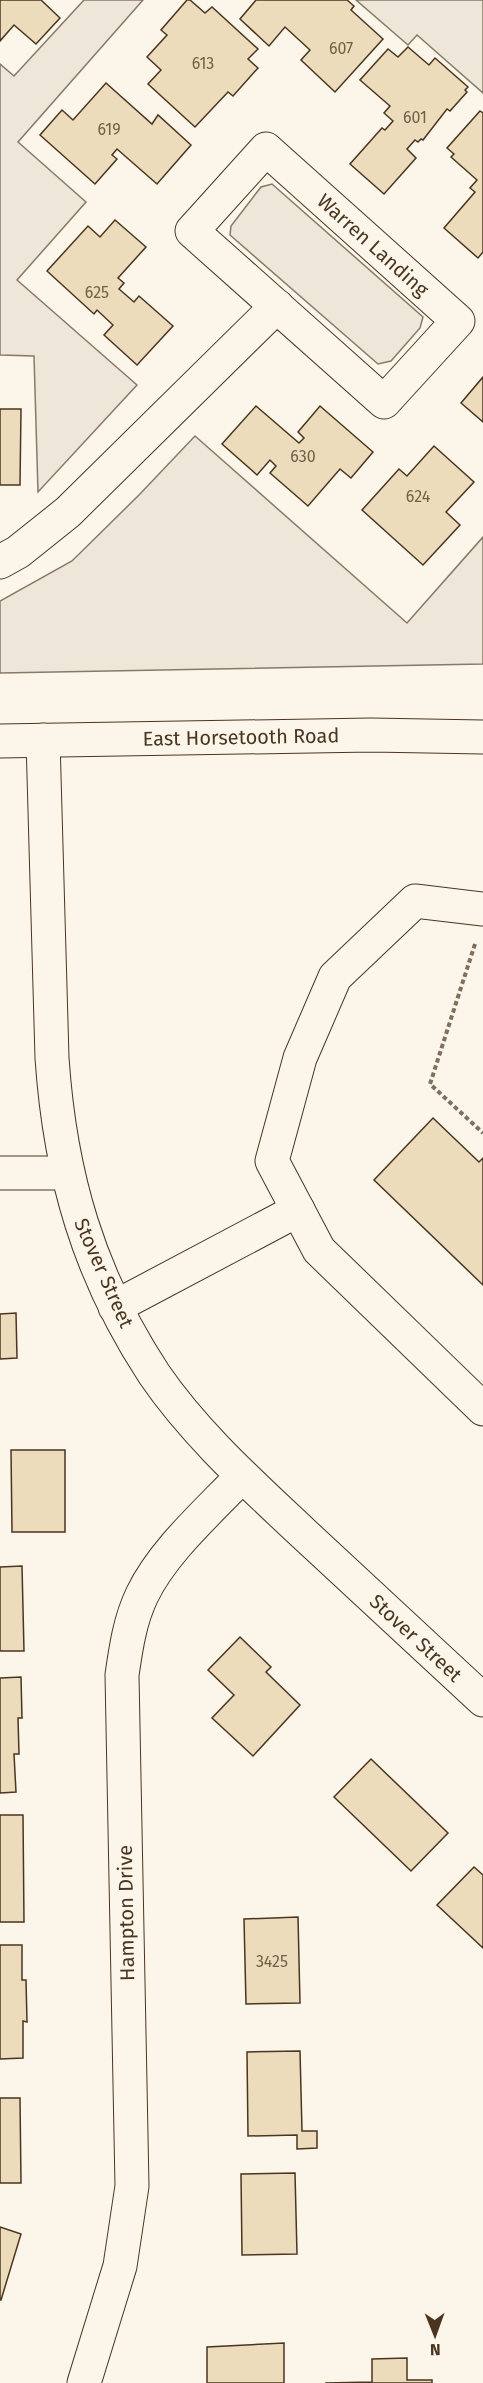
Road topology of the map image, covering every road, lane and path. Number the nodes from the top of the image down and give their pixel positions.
1 (277, 306) junction
2 (0, 562) edge
3 (483, 737) edge
4 (44, 740) junction
5 (0, 741) edge
6 (479, 925) edge
7 (483, 1133) edge
8 (0, 1173) edge
9 (66, 1173) junction
10 (298, 1210) junction
11 (115, 1307) junction
12 (483, 1409) edge
13 (242, 1476) junction
14 (483, 1700) edge
15 (84, 2383) edge

1 - 1 street, Warren Landing
1 - 2 street
3 - 4 street, East Horsetooth Road
4 - 5 street, East Horsetooth Road
4 - 9 street, Stover Street
6 - 7 path
6 - 10 street
8 - 9 street
9 - 11 street, Stover Street
10 - 11 street
10 - 12 street
11 - 13 street, Stover Street
13 - 14 street, Stover Street
13 - 15 street, Hampton Drive

